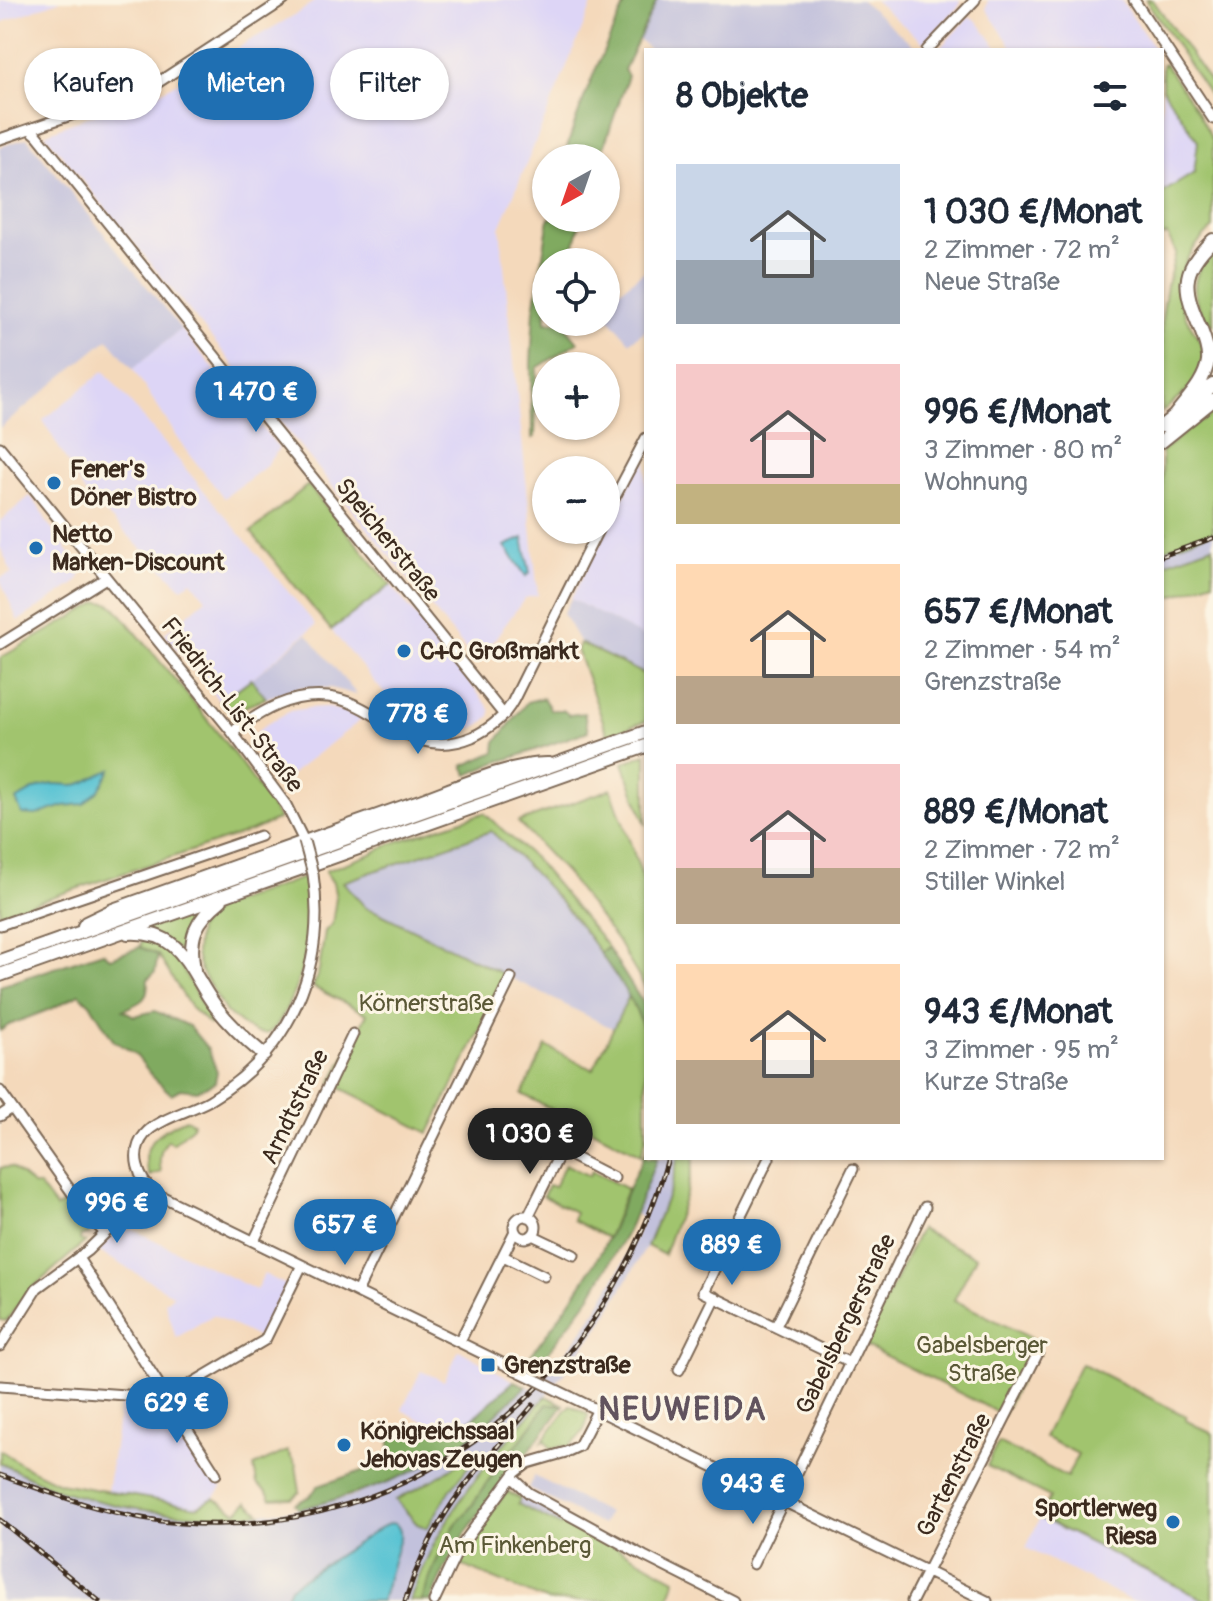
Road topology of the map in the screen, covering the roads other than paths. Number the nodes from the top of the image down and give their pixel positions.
1 (284, 0) edge
2 (975, 0) edge
3 (1134, 0) edge
4 (929, 48) edge
5 (1213, 119) edge
6 (30, 129) junction
7 (0, 139) edge
8 (1213, 240) edge
9 (1191, 309) junction
10 (1213, 329) edge
11 (1213, 385) edge
12 (1213, 400) edge
13 (1175, 415) junction
14 (1164, 424) edge
15 (1164, 439) edge
16 (644, 442) edge
17 (0, 447) edge
18 (620, 487) edge
19 (591, 544) edge
20 (106, 578) junction
21 (0, 644) edge
22 (504, 715) junction
23 (232, 732) junction
24 (644, 733) edge
25 (644, 747) edge
26 (556, 765) junction
27 (260, 836) dead end
28 (304, 841) junction
29 (226, 895) junction
30 (0, 925) edge
31 (80, 933) junction
32 (117, 933) junction
33 (0, 961) edge
34 (194, 970) junction
35 (0, 975) edge
36 (511, 978) dead end
37 (353, 1034) dead end
38 (264, 1055) junction
39 (0, 1091) edge
40 (12, 1108) junction
41 (0, 1116) edge
42 (515, 1127) dead end
43 (561, 1151) junction
44 (768, 1160) edge
45 (853, 1169) dead end
46 (614, 1178) dead end
47 (150, 1189) junction
48 (925, 1207) dead end
49 (528, 1217) junction
50 (515, 1231) junction
51 (105, 1233) junction
52 (532, 1235) junction
53 (254, 1241) junction
54 (574, 1255) dead end
55 (503, 1256) junction
56 (78, 1258) junction
57 (302, 1265) junction
58 (544, 1276) dead end
59 (357, 1292) junction
60 (715, 1297) junction
61 (776, 1326) junction
62 (460, 1341) junction
63 (0, 1346) edge
64 (1038, 1353) dead end
65 (850, 1363) junction
66 (679, 1370) dead end
67 (0, 1386) edge
68 (167, 1398) junction
69 (597, 1411) junction
70 (216, 1474) dead end
71 (512, 1477) junction
72 (782, 1501) junction
73 (753, 1564) dead end
74 (927, 1572) junction
75 (435, 1598) edge
76 (447, 1601) edge
77 (733, 1601) edge
78 (912, 1601) edge
79 (987, 1601) edge

1 - 6 street
2 - 4 street
3 - 5 street
6 - 7 street
6 - 22 street, Speicherstraße
8 - 9 highway
9 - 10 highway
9 - 13 highway
11 - 13 highway
12 - 15 highway
13 - 14 highway
16 - 18 street
17 - 20 street, Friedrich-List-Straße
19 - 22 street
20 - 21 street
20 - 23 street, Friedrich-List-Straße
22 - 23 street
23 - 28 street, Friedrich-List-Straße
24 - 26 highway
25 - 29 highway
26 - 28 highway
26 - 31 highway
27 - 30 street
28 - 31 highway
28 - 38 street, Friedrich-List-Straße, bridge
29 - 32 highway
29 - 34 highway
31 - 33 highway
32 - 34 highway
32 - 35 highway
34 - 38 highway
36 - 59 street
37 - 53 street, Arndtstraße
38 - 47 street, Friedrich-List-Straße
39 - 40 street
40 - 41 street
40 - 51 street
42 - 43 street
43 - 46 street
43 - 49 street
44 - 60 street
45 - 61 street
47 - 51 street
47 - 53 street
48 - 65 street, Gabelsbergerstraße
49 - 50 street
49 - 52 street
50 - 52 street
50 - 55 street
51 - 56 street
52 - 54 street
53 - 57 street
55 - 58 street
55 - 62 street
56 - 63 street
56 - 68 street
57 - 59 street
57 - 68 street
59 - 62 street
60 - 61 street
60 - 66 street
61 - 65 street
62 - 69 street, bridge
64 - 74 street, Gartenstraße
65 - 72 street, Gabelsbergerstraße
67 - 68 street
68 - 70 street
69 - 71 street
69 - 72 street
71 - 75 street
71 - 77 street
72 - 73 street, Gabelsbergerstraße
72 - 74 street
74 - 78 street, Gartenstraße
74 - 79 street
75 - 76 street

